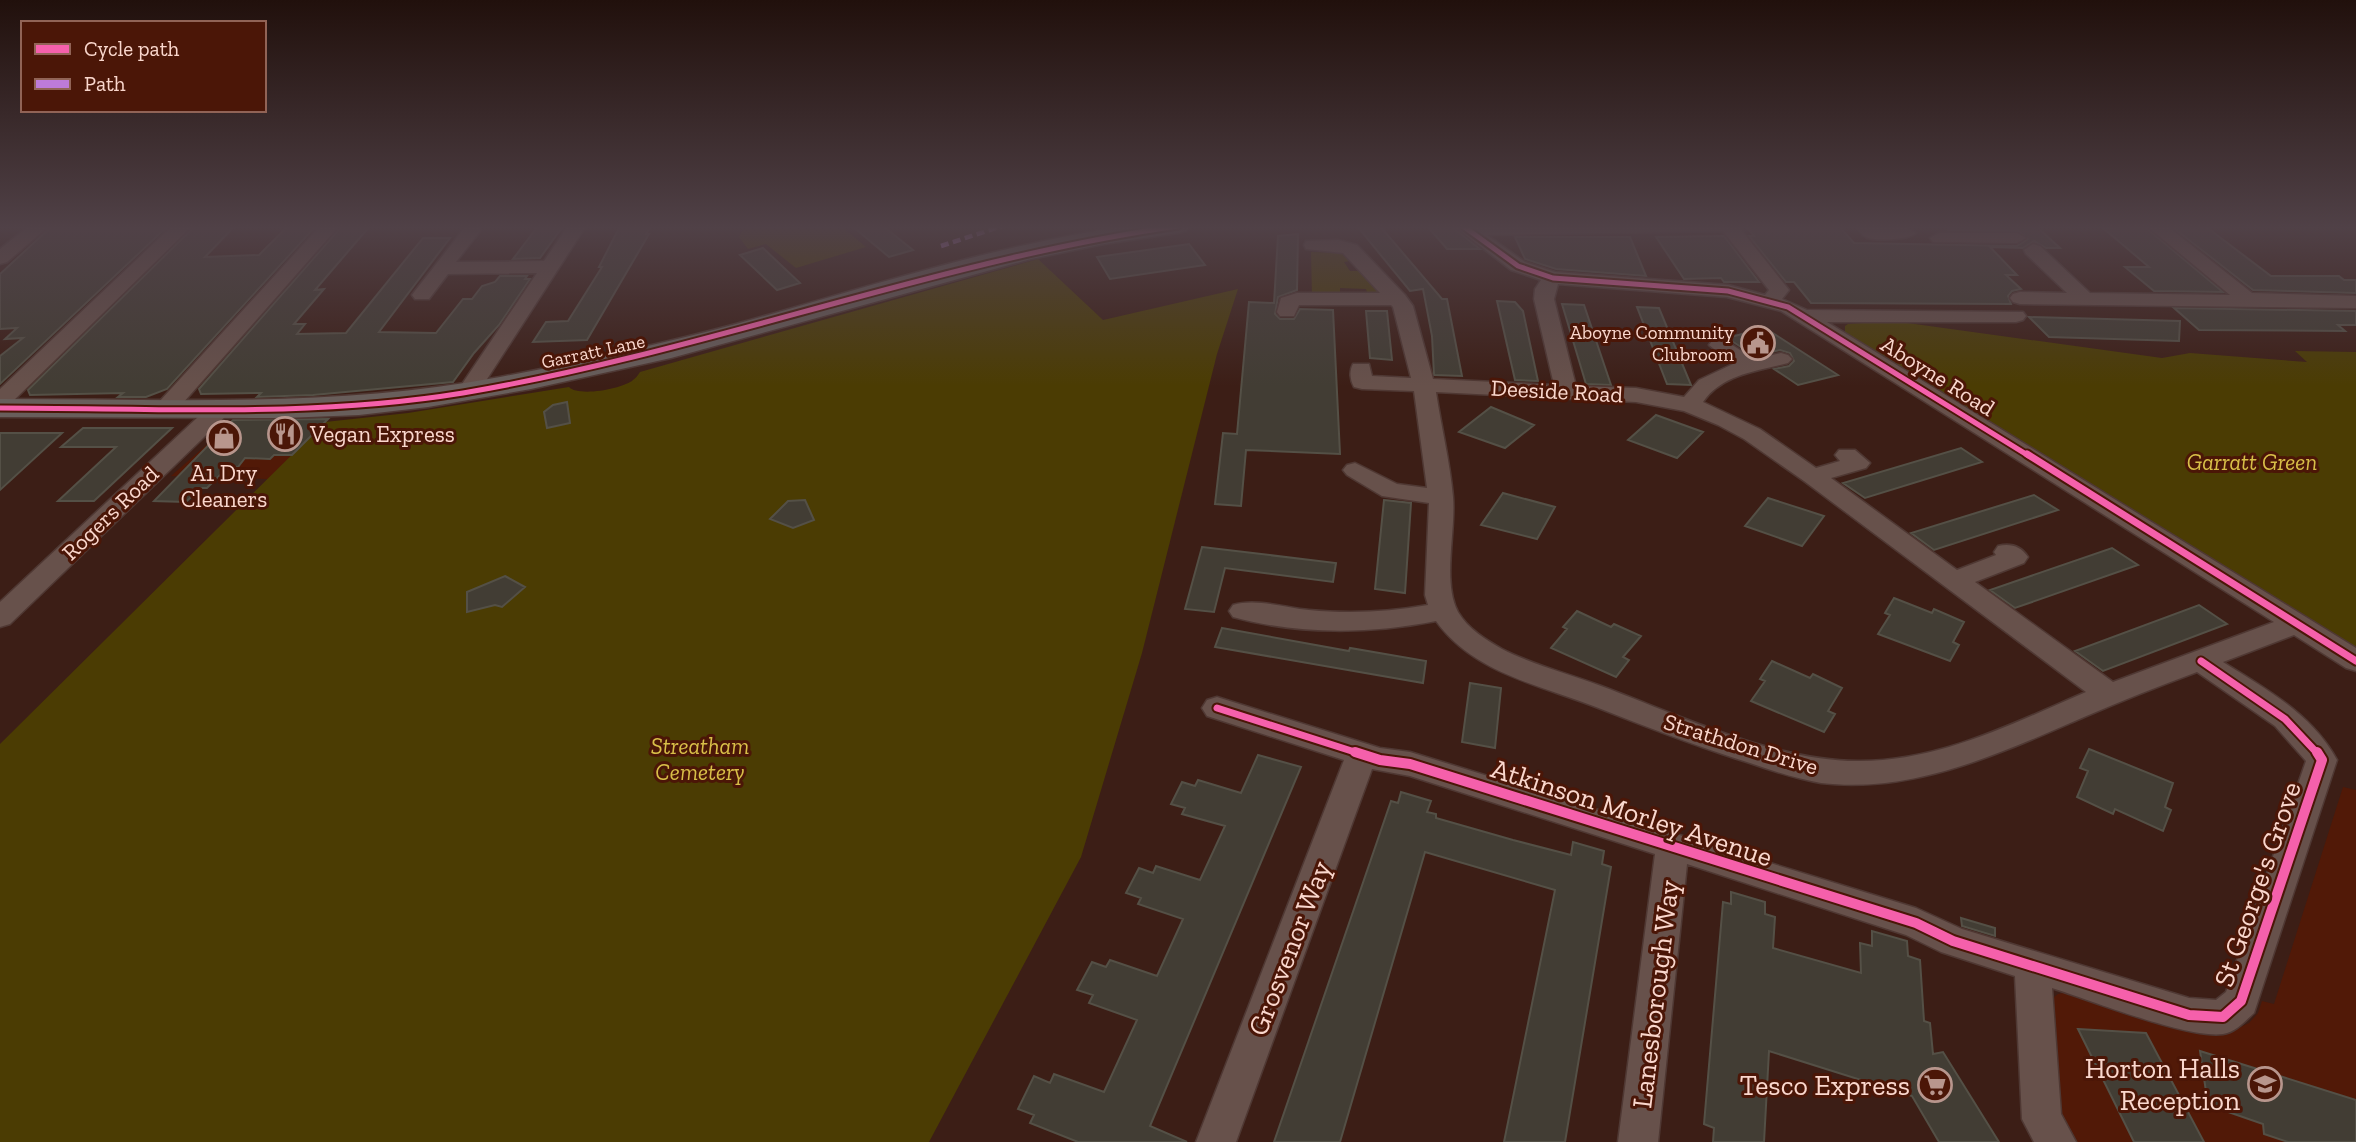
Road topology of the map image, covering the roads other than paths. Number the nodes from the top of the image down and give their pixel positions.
1 (127, 279) edge
2 (282, 279) edge
3 (434, 279) edge
4 (541, 279) edge
5 (931, 279) edge
6 (1379, 279) edge
7 (1552, 279) edge
8 (1573, 279) edge
9 (1770, 279) edge
10 (2064, 279) edge
11 (2222, 279) edge
12 (422, 295) dead end
13 (1398, 299) junction
14 (2085, 299) junction
15 (2247, 299) junction
16 (1770, 301) junction
17 (2356, 302) edge
18 (1287, 312) dead end
19 (1804, 316) junction
20 (1719, 345) dead end
21 (1781, 359) dead end
22 (1749, 365) junction
23 (1361, 369) dead end
24 (1424, 384) junction
25 (469, 390) junction
26 (1567, 392) junction
27 (0, 401) edge
28 (1690, 405) junction
29 (167, 407) junction
30 (0, 408) edge
31 (221, 408) junction
32 (1847, 455) dead end
33 (1354, 470) dead end
34 (1812, 476) junction
35 (1441, 498) junction
36 (2007, 552) dead end
37 (1954, 581) junction
38 (1243, 611) dead end
39 (1442, 611) junction
40 (0, 618) edge
41 (2294, 624) junction
42 (2201, 661) junction
43 (2356, 661) edge
44 (2110, 695) junction
45 (1217, 708) dead end
46 (1362, 754) junction
47 (1672, 847) junction
48 (2032, 966) junction
49 (1216, 1142) edge
50 (1638, 1142) edge
51 (2056, 1142) edge

1 - 27 street
2 - 29 street
3 - 12 street
4 - 25 street
5 - 25 main road, Garratt Lane
6 - 13 street
7 - 26 street
8 - 16 street, Aboyne Road
9 - 16 street
10 - 14 street
11 - 15 street
13 - 18 street
13 - 24 street
14 - 15 street
14 - 19 street
15 - 17 street
16 - 19 street, Aboyne Road
19 - 41 street, Aboyne Road
20 - 22 street
21 - 22 street
22 - 28 street
23 - 24 street
24 - 26 street, Deeside Road
24 - 35 street
25 - 31 main road, Garratt Lane
26 - 28 street, Deeside Road
28 - 34 street, Deeside Road
29 - 30 main road, Garratt Lane
29 - 31 main road, Garratt Lane
31 - 40 street, Rogers Road
32 - 34 street
33 - 35 street
34 - 37 street, Deeside Road
35 - 39 street
36 - 37 street
37 - 44 street, Deeside Road
38 - 39 street
39 - 44 street, Strathdon Drive
41 - 42 street, Strathdon Drive
41 - 43 street, Aboyne Road
42 - 44 street, Strathdon Drive
42 - 48 street, St George's Grove
45 - 46 street, Atkinson Morley Avenue
46 - 47 street, Atkinson Morley Avenue
46 - 49 street, Grosvenor Way
47 - 48 street, Atkinson Morley Avenue
47 - 50 street, Lanesborough Way
48 - 51 street

